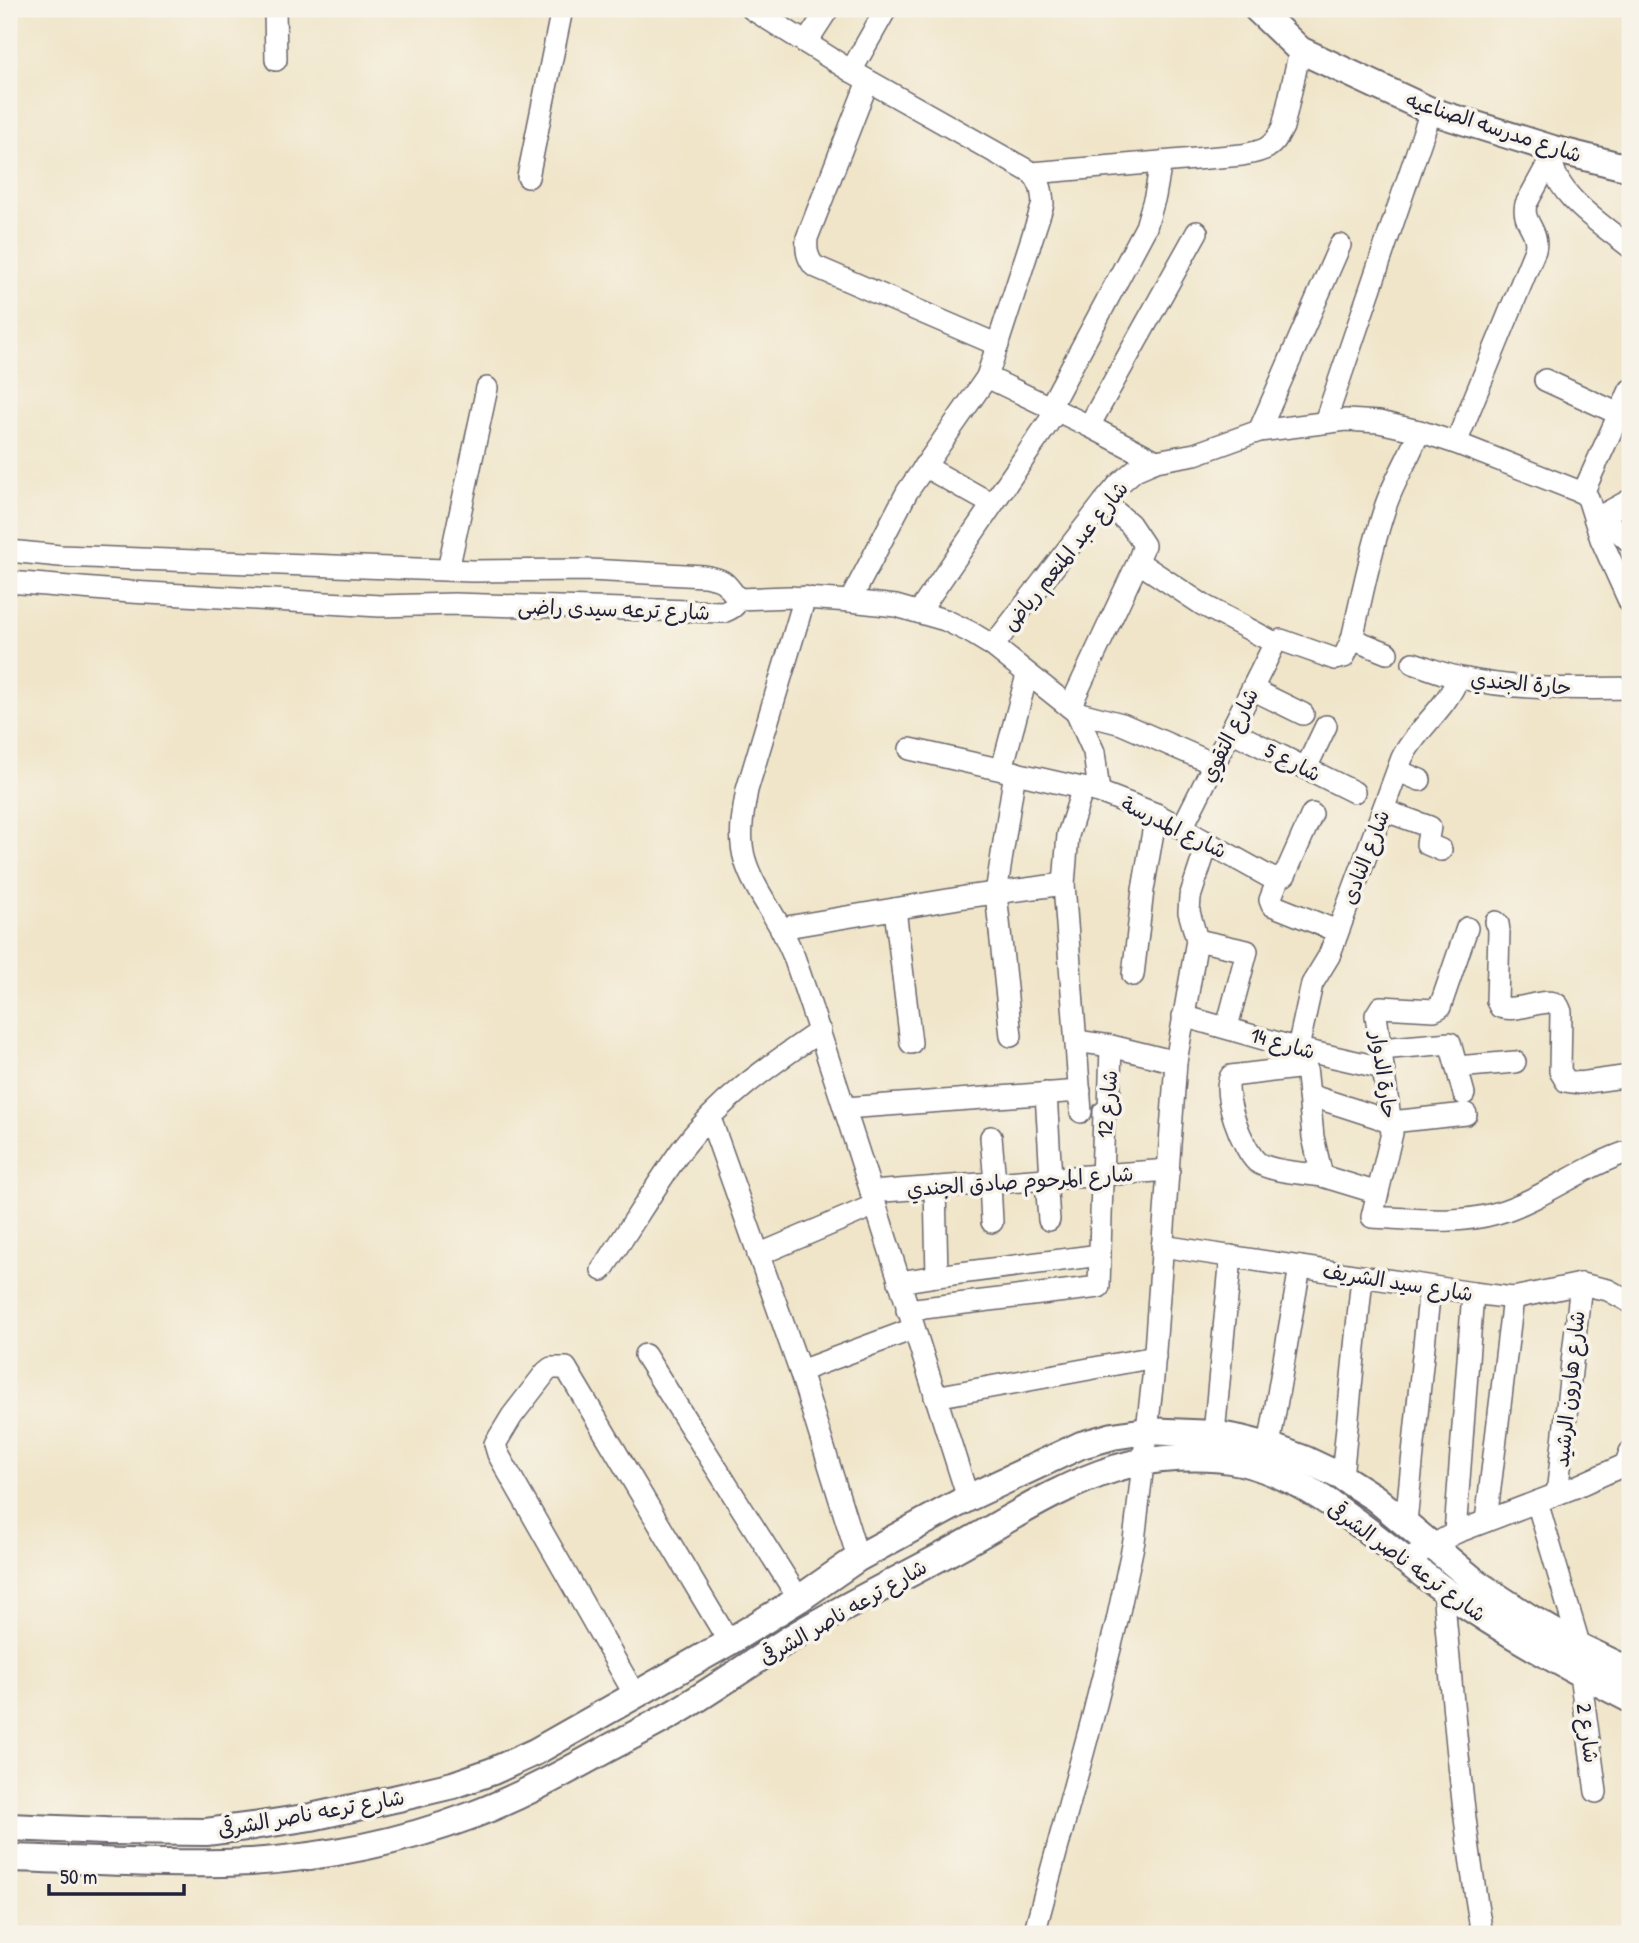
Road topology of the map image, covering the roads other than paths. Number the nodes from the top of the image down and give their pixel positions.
1 (275, 9) edge
2 (562, 9) edge
3 (752, 9) edge
4 (828, 9) edge
5 (886, 9) edge
6 (1257, 9) edge
7 (806, 43) junction
8 (1300, 50) junction
9 (276, 60) dead end
10 (859, 76) junction
11 (1431, 111) junction
12 (1552, 154) junction
13 (1161, 162) junction
14 (1630, 166) edge
15 (1032, 173) junction
16 (528, 177) dead end
17 (1198, 232) dead end
18 (1340, 245) dead end
19 (1630, 247) edge
20 (998, 345) junction
21 (987, 377) junction
22 (1545, 380) dead end
23 (487, 388) dead end
24 (1630, 390) edge
25 (1054, 409) junction
26 (1619, 414) junction
27 (1325, 422) junction
28 (1089, 426) junction
29 (1259, 431) junction
30 (1419, 431) junction
31 (1456, 443) junction
32 (1156, 461) junction
33 (924, 466) junction
34 (1583, 493) junction
35 (1630, 500) edge
36 (1104, 502) junction
37 (992, 504) junction
38 (1595, 519) junction
39 (1630, 542) edge
40 (9, 551) edge
41 (1138, 562) junction
42 (448, 570) junction
43 (9, 582) edge
44 (805, 597) junction
45 (738, 599) junction
46 (850, 601) junction
47 (1630, 603) edge
48 (919, 611) junction
49 (1352, 639) junction
50 (1275, 643) junction
51 (993, 646) junction
52 (1387, 653) dead end
53 (1413, 663) dead end
54 (1027, 674) junction
55 (1458, 678) junction
56 (1630, 688) edge
57 (1252, 689) junction
58 (1073, 709) junction
59 (1303, 714) dead end
60 (1326, 726) dead end
61 (1231, 731) junction
62 (910, 749) dead end
63 (1214, 764) junction
64 (1306, 768) junction
65 (1008, 771) junction
66 (1398, 771) junction
67 (1420, 780) dead end
68 (1091, 790) junction
69 (1354, 792) dead end
70 (1383, 810) junction
71 (1156, 814) junction
72 (1312, 814) dead end
73 (1182, 828) junction
74 (1208, 842) junction
75 (1441, 850) dead end
76 (1278, 879) junction
77 (1064, 884) junction
78 (996, 893) junction
79 (895, 909) junction
80 (1496, 922) dead end
81 (780, 928) junction
82 (1467, 928) dead end
83 (1337, 931) junction
84 (1197, 940) junction
85 (1133, 975) dead end
86 (1183, 1016) junction
87 (1227, 1027) junction
88 (820, 1031) junction
89 (1011, 1036) dead end
90 (1076, 1041) junction
91 (911, 1043) dead end
92 (1111, 1046) junction
93 (1297, 1048) junction
94 (1381, 1058) junction
95 (1176, 1062) junction
96 (1515, 1062) dead end
97 (1457, 1067) junction
98 (1630, 1076) edge
99 (1046, 1093) junction
100 (1309, 1095) junction
101 (845, 1108) junction
102 (710, 1118) junction
103 (1391, 1123) junction
104 (991, 1138) dead end
105 (1630, 1151) edge
106 (1169, 1170) junction
107 (1102, 1175) junction
108 (1322, 1176) junction
109 (1049, 1179) junction
110 (993, 1183) junction
111 (935, 1187) junction
112 (1378, 1193) junction
113 (873, 1198) junction
114 (1049, 1220) dead end
115 (992, 1222) dead end
116 (1162, 1246) junction
117 (758, 1255) junction
118 (1100, 1255) junction
119 (1231, 1256) junction
120 (1300, 1267) junction
121 (602, 1270) dead end
122 (937, 1276) junction
123 (1363, 1277) junction
124 (899, 1282) junction
125 (1581, 1284) junction
126 (1430, 1287) junction
127 (1473, 1293) junction
128 (1513, 1298) junction
129 (1630, 1302) edge
130 (910, 1320) junction
131 (645, 1354) dead end
132 (1155, 1357) junction
133 (800, 1371) junction
134 (936, 1397) junction
135 (1146, 1431) junction
136 (1214, 1434) junction
137 (1269, 1446) junction
138 (1630, 1455) edge
139 (1143, 1462) junction
140 (1342, 1477) junction
141 (1557, 1494) junction
142 (968, 1498) junction
143 (1536, 1502) junction
144 (1486, 1521) junction
145 (1406, 1522) junction
146 (1444, 1539) junction
147 (858, 1558) junction
148 (1406, 1560) junction
149 (1443, 1590) junction
150 (799, 1599) junction
151 (729, 1642) junction
152 (1580, 1647) junction
153 (1630, 1671) edge
154 (1580, 1674) junction
155 (635, 1695) junction
156 (1630, 1699) edge
157 (1596, 1792) dead end
158 (9, 1827) edge
159 (9, 1858) edge
160 (1034, 1934) edge
161 (1482, 1934) edge

1 - 9 street
2 - 16 street
3 - 7 street
4 - 7 street
5 - 10 street
6 - 8 street, شارع مدرسه الصناعيه
7 - 10 street
8 - 11 street, شارع مدرسه الصناعيه
8 - 13 street
10 - 15 street
10 - 20 street
11 - 12 street, شارع مدرسه الصناعيه
11 - 27 street
12 - 14 street, شارع مدرسه الصناعيه
12 - 19 street
12 - 31 street
13 - 15 street
13 - 25 street
15 - 20 street
17 - 28 street
18 - 29 street
20 - 21 street
21 - 25 street
21 - 33 street
22 - 26 street
23 - 42 street
24 - 26 street
25 - 28 street
25 - 37 street
26 - 34 street
27 - 29 street, شارع عبد المنعم رياض
27 - 30 street, شارع عبد المنعم رياض
28 - 32 street
29 - 32 street, شارع عبد المنعم رياض
30 - 31 street, شارع عبد المنعم رياض
30 - 49 street
31 - 34 street, شارع عبد المنعم رياض
32 - 36 street, شارع عبد المنعم رياض
33 - 37 street
33 - 46 street
34 - 38 street
35 - 38 street
36 - 41 street
36 - 51 street, شارع عبد المنعم رياض
37 - 48 street
38 - 39 street
38 - 47 street
40 - 42 street
41 - 50 street
41 - 58 street
42 - 45 street
43 - 45 street, شارع ترعه سيدى راضى
44 - 45 street, شارع ترعه سيدى راضى
44 - 46 street, شارع ترعه سيدى راضى
44 - 81 street
46 - 48 street, شارع ترعه سيدى راضى
48 - 51 street, شارع ترعه سيدى راضى
49 - 50 street
49 - 52 street
50 - 57 street, شارع التقوي
51 - 54 street, شارع ترعه سيدى راضى
53 - 55 street, حارة الجندي
54 - 58 street, شارع ترعه سيدى راضى
54 - 65 street
55 - 56 street, حارة الجندي
55 - 66 street, شارع النادى
57 - 59 street
57 - 61 street, شارع التقوي
58 - 63 street, شارع ترعه سيدى راضى
58 - 68 street
60 - 64 street
61 - 63 street, شارع التقوي
61 - 64 street, شارع 5
62 - 65 street, شارع المدرسة
63 - 73 street, شارع التقوي
64 - 69 street, شارع 5
65 - 68 street, شارع المدرسة
65 - 78 street
66 - 67 street
66 - 70 street, شارع النادى
68 - 71 street, شارع المدرسة
68 - 77 street
70 - 75 street
70 - 83 street, شارع النادى
71 - 73 street, شارع المدرسة
71 - 85 street
72 - 76 street
73 - 74 street, شارع المدرسة
74 - 76 street, شارع المدرسة
74 - 84 street
76 - 83 street
77 - 78 street
77 - 90 street
78 - 79 street
78 - 89 street
79 - 81 street
79 - 91 street
80 - 98 street
81 - 88 street
82 - 94 street, حارة الدوار
83 - 93 street, شارع النادى
84 - 86 street
84 - 87 street
86 - 87 street, شارع 14
86 - 95 street
87 - 93 street, شارع 14
88 - 101 street
88 - 102 street
90 - 92 street
90 - 99 street
92 - 95 street
92 - 107 street, شارع 12
93 - 94 street, شارع 14
94 - 97 street, شارع 14
94 - 103 street, حارة الدوار
95 - 106 street
96 - 97 street
97 - 103 street
99 - 101 street
99 - 109 street
100 - 103 street
100 - 108 street
100 - 108 street
101 - 113 street
102 - 117 street
102 - 121 street
103 - 112 street, حارة الدوار
104 - 110 street
105 - 112 street, حارة الدوار
106 - 107 street, شارع المرحوم صادق الجندي
106 - 116 street
107 - 109 street, شارع المرحوم صادق الجندي
107 - 118 street, شارع 12
108 - 112 street
109 - 110 street, شارع المرحوم صادق الجندي
109 - 114 street
110 - 111 street, شارع المرحوم صادق الجندي
110 - 115 street
111 - 113 street, شارع المرحوم صادق الجندي
111 - 122 street
113 - 117 street, شارع المرحوم صادق الجندي
113 - 124 street
116 - 119 street, شارع سيد الشريف
116 - 132 street
117 - 133 street
118 - 122 street
118 - 130 street, شارع 12
119 - 120 street, شارع سيد الشريف
119 - 136 street
120 - 123 street, شارع سيد الشريف
120 - 137 street
122 - 124 street
123 - 126 street, شارع سيد الشريف
123 - 140 street
124 - 130 street
125 - 128 street, شارع سيد الشريف
125 - 129 street, شارع سيد الشريف
125 - 141 street, شارع هارون الرشيد
126 - 127 street, شارع سيد الشريف
126 - 145 street
127 - 128 street, شارع سيد الشريف
127 - 146 street
128 - 144 street
130 - 133 street
130 - 134 street
131 - 150 street
132 - 134 street
132 - 135 street
133 - 147 street
134 - 142 street
135 - 136 street, شارع ترعه ناصر الشرقى
135 - 139 street
135 - 142 street, شارع ترعه ناصر الشرقى
136 - 137 street, شارع ترعه ناصر الشرقى
137 - 140 street, شارع ترعه ناصر الشرقى
138 - 141 street
139 - 148 street, شارع ترعه ناصر الشرقى
139 - 159 street, شارع ترعه ناصر الشرقى
139 - 160 street
140 - 145 street, شارع ترعه ناصر الشرقى
141 - 143 street
142 - 147 street, شارع ترعه ناصر الشرقى
143 - 144 street
143 - 152 street
144 - 146 street
145 - 146 street, شارع ترعه ناصر الشرقى
146 - 148 street
146 - 152 street, شارع ترعه ناصر الشرقى
147 - 150 street, شارع ترعه ناصر الشرقى
148 - 149 street, شارع ترعه ناصر الشرقى
149 - 154 street, شارع ترعه ناصر الشرقى
149 - 161 street
150 - 151 street, شارع ترعه ناصر الشرقى
151 - 155 street, شارع ترعه ناصر الشرقى
151 - 155 street
152 - 153 street, شارع ترعه ناصر الشرقى
154 - 156 street, شارع ترعه ناصر الشرقى
154 - 157 street, شارع 2
155 - 158 street, شارع ترعه ناصر الشرقى

